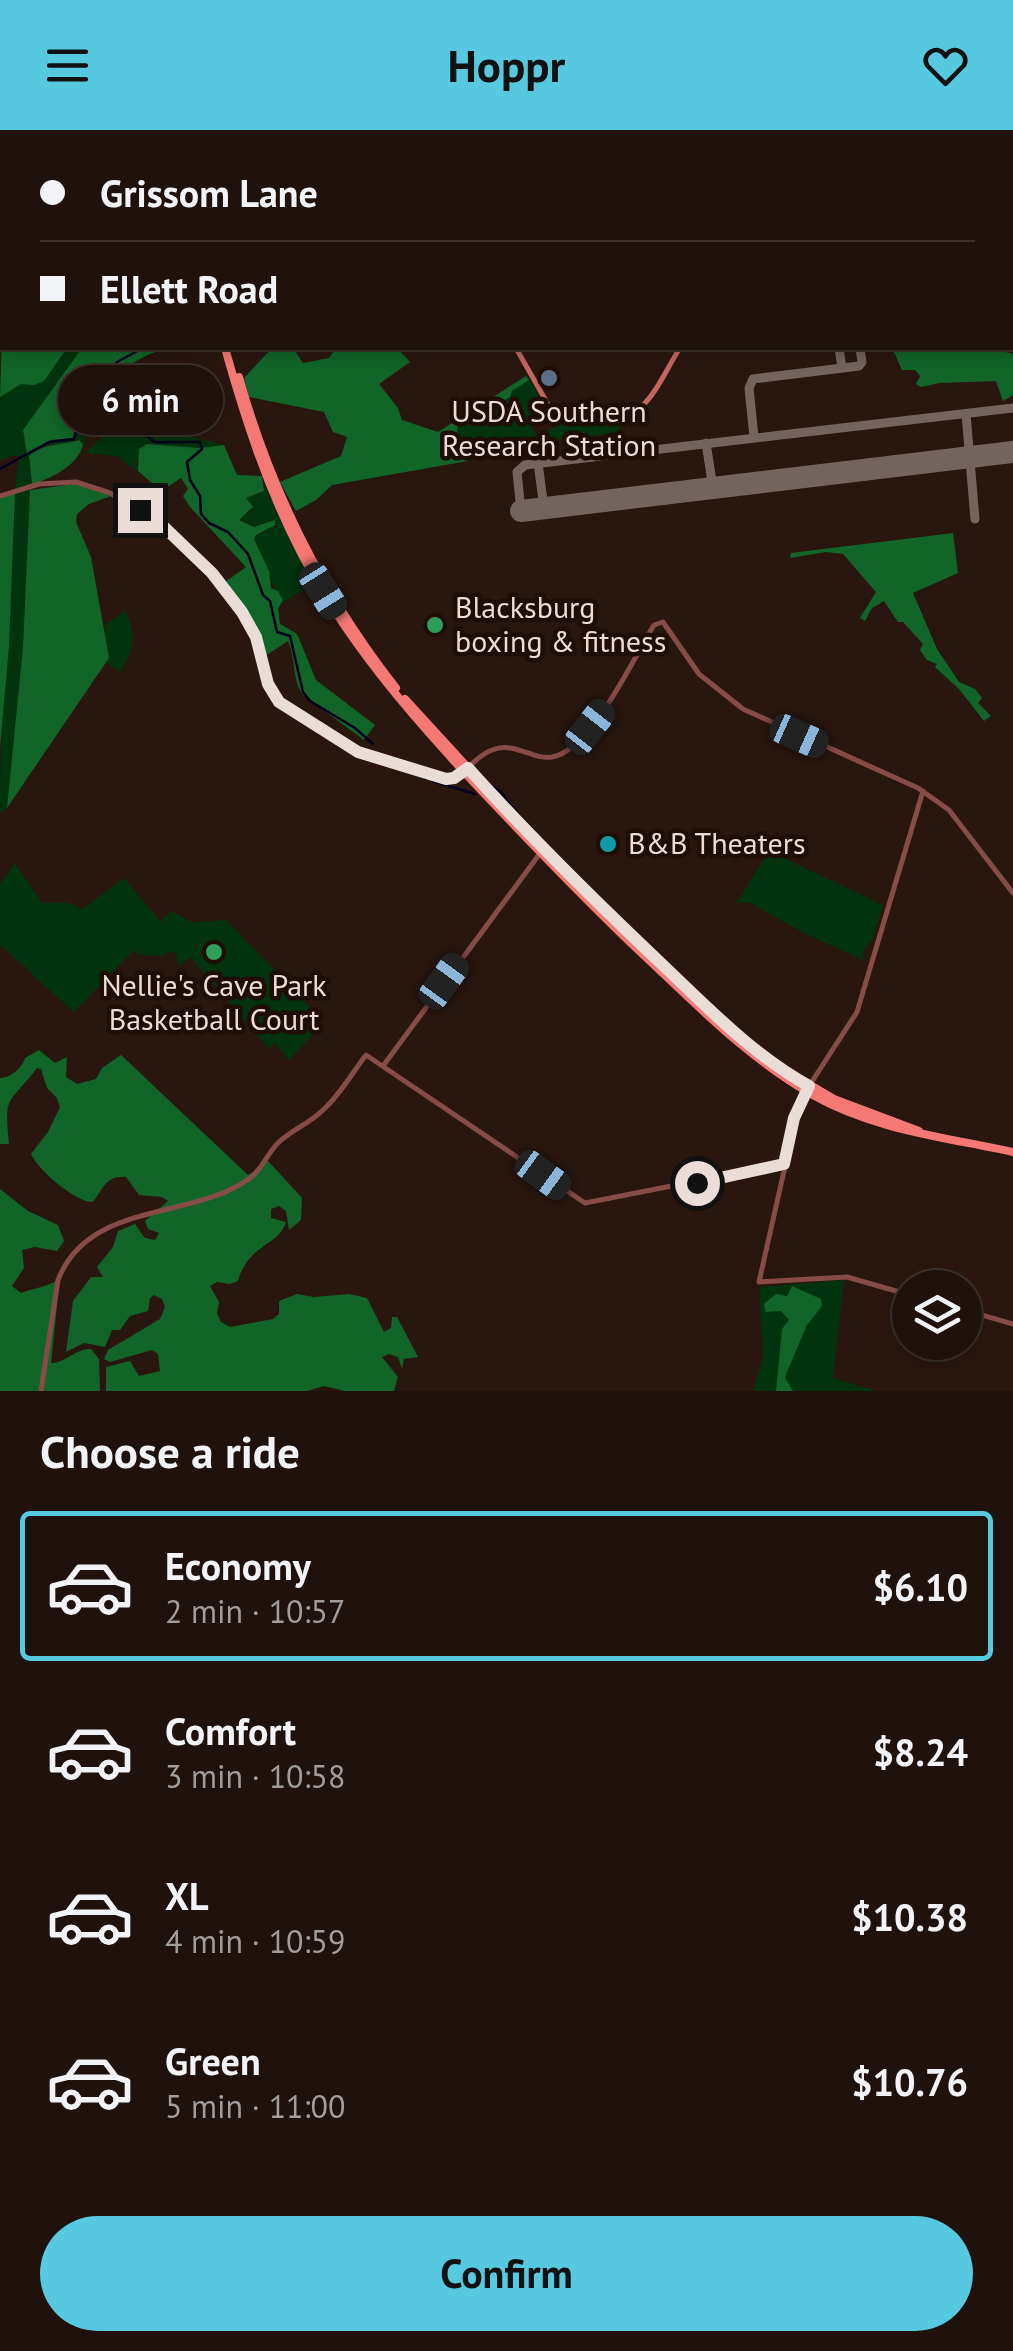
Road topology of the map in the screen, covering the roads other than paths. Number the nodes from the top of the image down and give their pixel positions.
1 (228, 350) edge
2 (517, 350) edge
3 (679, 350) edge
4 (0, 496) edge
5 (466, 770) junction
6 (924, 791) junction
7 (542, 851) junction
8 (1013, 893) edge
9 (383, 1066) junction
10 (808, 1088) junction
11 (1013, 1152) edge
12 (784, 1164) junction
13 (892, 1290) edge
14 (982, 1315) edge
15 (1013, 1324) edge
16 (42, 1391) edge

1 - 5 main road
2 - 3 main road
4 - 5 street
5 - 6 street
5 - 7 main road
6 - 8 street
6 - 10 street
7 - 9 street
7 - 10 main road
9 - 12 street
9 - 16 street
10 - 11 main road
10 - 12 street
12 - 13 street
14 - 15 street

